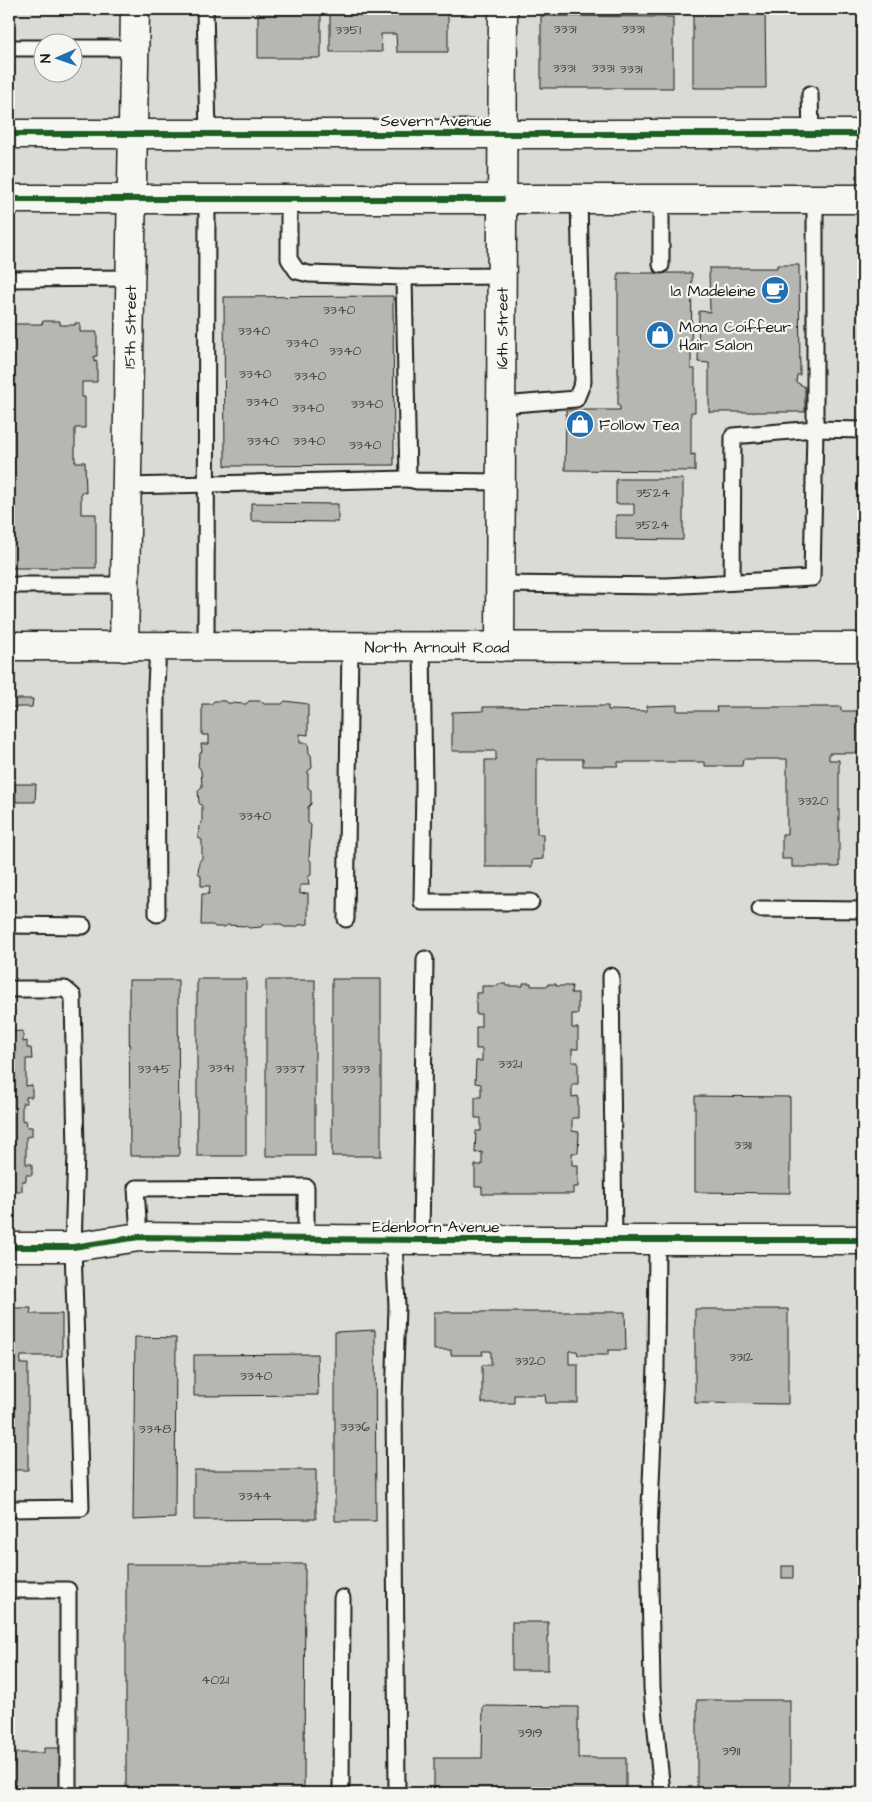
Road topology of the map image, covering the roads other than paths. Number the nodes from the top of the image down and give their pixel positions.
1 (135, 9) edge
2 (205, 9) edge
3 (503, 9) edge
4 (9, 48) edge
5 (32, 48) edge
6 (82, 48) edge
7 (135, 48) junction
8 (810, 94) dead end
9 (9, 134) edge
10 (133, 134) junction
11 (208, 134) junction
12 (502, 134) junction
13 (810, 134) junction
14 (863, 134) edge
15 (9, 199) edge
16 (132, 199) junction
17 (207, 199) junction
18 (288, 199) junction
19 (502, 199) junction
20 (579, 199) junction
21 (662, 199) junction
22 (815, 199) junction
23 (863, 199) edge
24 (662, 265) dead end
25 (404, 276) junction
26 (502, 276) junction
27 (9, 278) edge
28 (131, 278) junction
29 (501, 405) junction
30 (815, 429) junction
31 (863, 430) edge
32 (408, 479) junction
33 (501, 482) junction
34 (207, 483) junction
35 (127, 486) junction
36 (732, 582) junction
37 (126, 584) junction
38 (500, 584) junction
39 (9, 585) edge
40 (9, 646) edge
41 (206, 646) junction
42 (124, 647) junction
43 (158, 647) junction
44 (350, 647) junction
45 (422, 647) junction
46 (500, 647) junction
47 (863, 647) edge
48 (530, 902) dead end
49 (760, 909) dead end
50 (863, 910) edge
51 (157, 914) dead end
52 (346, 919) dead end
53 (9, 926) edge
54 (83, 926) dead end
55 (425, 960) dead end
56 (611, 976) dead end
57 (9, 989) edge
58 (138, 1237) junction
59 (306, 1239) junction
60 (394, 1240) junction
61 (421, 1240) junction
62 (863, 1240) edge
63 (614, 1241) junction
64 (657, 1241) junction
65 (9, 1247) edge
66 (73, 1247) junction
67 (9, 1509) edge
68 (9, 1590) edge
69 (342, 1598) dead end
70 (68, 1793) edge
71 (342, 1793) edge
72 (397, 1793) edge
73 (662, 1793) edge

1 - 7 street, 15th Street
2 - 11 lane
3 - 12 street, 16th Street
4 - 5 lane
6 - 7 lane
7 - 10 street, 15th Street
8 - 13 lane
9 - 10 street, Severn Avenue
10 - 11 street, Severn Avenue
10 - 16 street, 15th Street
11 - 12 street, Severn Avenue
12 - 13 street, Severn Avenue
12 - 19 street, 16th Street
13 - 14 street, Severn Avenue
15 - 16 street
16 - 17 street
16 - 28 street, 15th Street
17 - 18 street
17 - 34 lane
18 - 19 street
18 - 25 lane
19 - 20 street
19 - 26 street, 16th Street
20 - 21 street
20 - 29 lane
21 - 22 street
21 - 24 lane
22 - 23 street
22 - 30 lane
25 - 26 lane
25 - 32 lane
26 - 29 street, 16th Street
27 - 28 lane
28 - 35 street, 15th Street
29 - 33 street, 16th Street
30 - 31 lane
30 - 36 lane
30 - 36 lane
32 - 33 lane
32 - 34 lane
33 - 38 street, 16th Street
34 - 35 lane
34 - 41 lane
35 - 37 street, 15th Street
36 - 38 lane
37 - 39 lane
37 - 42 street, 15th Street
38 - 46 street, 16th Street
40 - 42 street, North Arnoult Road
41 - 43 street, North Arnoult Road
41 - 44 street, North Arnoult Road
42 - 43 street, North Arnoult Road
43 - 51 lane
44 - 45 street, North Arnoult Road
44 - 52 lane
45 - 46 street, North Arnoult Road
45 - 48 lane
46 - 47 street, North Arnoult Road
49 - 50 lane
53 - 54 lane
55 - 61 lane
56 - 63 lane
57 - 66 lane
58 - 59 street, Edenborn Avenue
58 - 59 lane
58 - 66 street, Edenborn Avenue
59 - 60 street, Edenborn Avenue
60 - 61 street, Edenborn Avenue
60 - 72 lane
61 - 63 street, Edenborn Avenue
62 - 64 street, Edenborn Avenue
63 - 64 street, Edenborn Avenue
64 - 73 lane
65 - 66 street, Edenborn Avenue
66 - 67 lane
68 - 70 lane
69 - 71 lane

